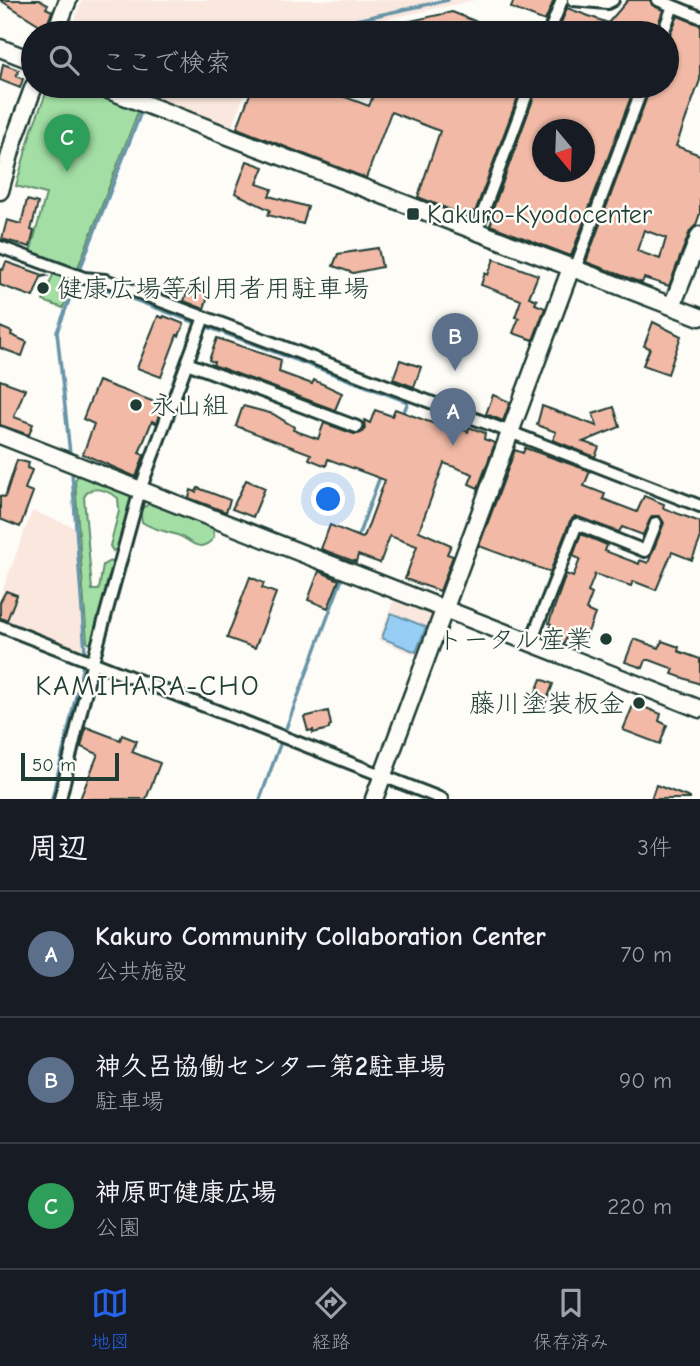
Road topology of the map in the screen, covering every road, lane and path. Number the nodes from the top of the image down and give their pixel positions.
1 (562, 0) edge
2 (573, 0) edge
3 (613, 0) edge
4 (658, 0) edge
5 (64, 2) edge
6 (673, 6) junction
7 (700, 17) edge
8 (58, 21) edge
9 (554, 21) edge
10 (667, 21) edge
11 (0, 48) edge
12 (21, 56) edge
13 (30, 98) edge
14 (129, 98) edge
15 (526, 98) edge
16 (638, 98) edge
17 (0, 191) edge
18 (476, 231) junction
19 (699, 241) edge
20 (0, 247) edge
21 (573, 268) junction
22 (672, 306) junction
23 (204, 317) junction
24 (700, 317) edge
25 (187, 363) junction
26 (357, 427) dead end
27 (510, 432) junction
28 (0, 435) edge
29 (140, 490) junction
30 (700, 506) edge
31 (656, 523) dead end
32 (445, 609) junction
33 (0, 626) edge
34 (531, 642) junction
35 (93, 662) junction
36 (700, 709) edge
37 (383, 776) junction
38 (60, 799) edge
39 (374, 799) edge
40 (442, 799) edge

1 - 9 street
2 - 3 street
4 - 6 street
5 - 8 street
6 - 7 street
6 - 10 street
11 - 12 street
13 - 17 street
14 - 18 street
15 - 18 street
16 - 21 street
18 - 21 street
19 - 22 street
20 - 23 street
21 - 22 street
21 - 27 street
22 - 24 street
23 - 25 street
23 - 27 street
25 - 26 street
25 - 29 street
27 - 30 street
27 - 32 street
28 - 29 street
29 - 32 street
29 - 35 street
31 - 34 street
32 - 34 street
32 - 37 street
33 - 35 street
34 - 36 street
35 - 37 street
35 - 38 street
37 - 39 street
37 - 40 street

